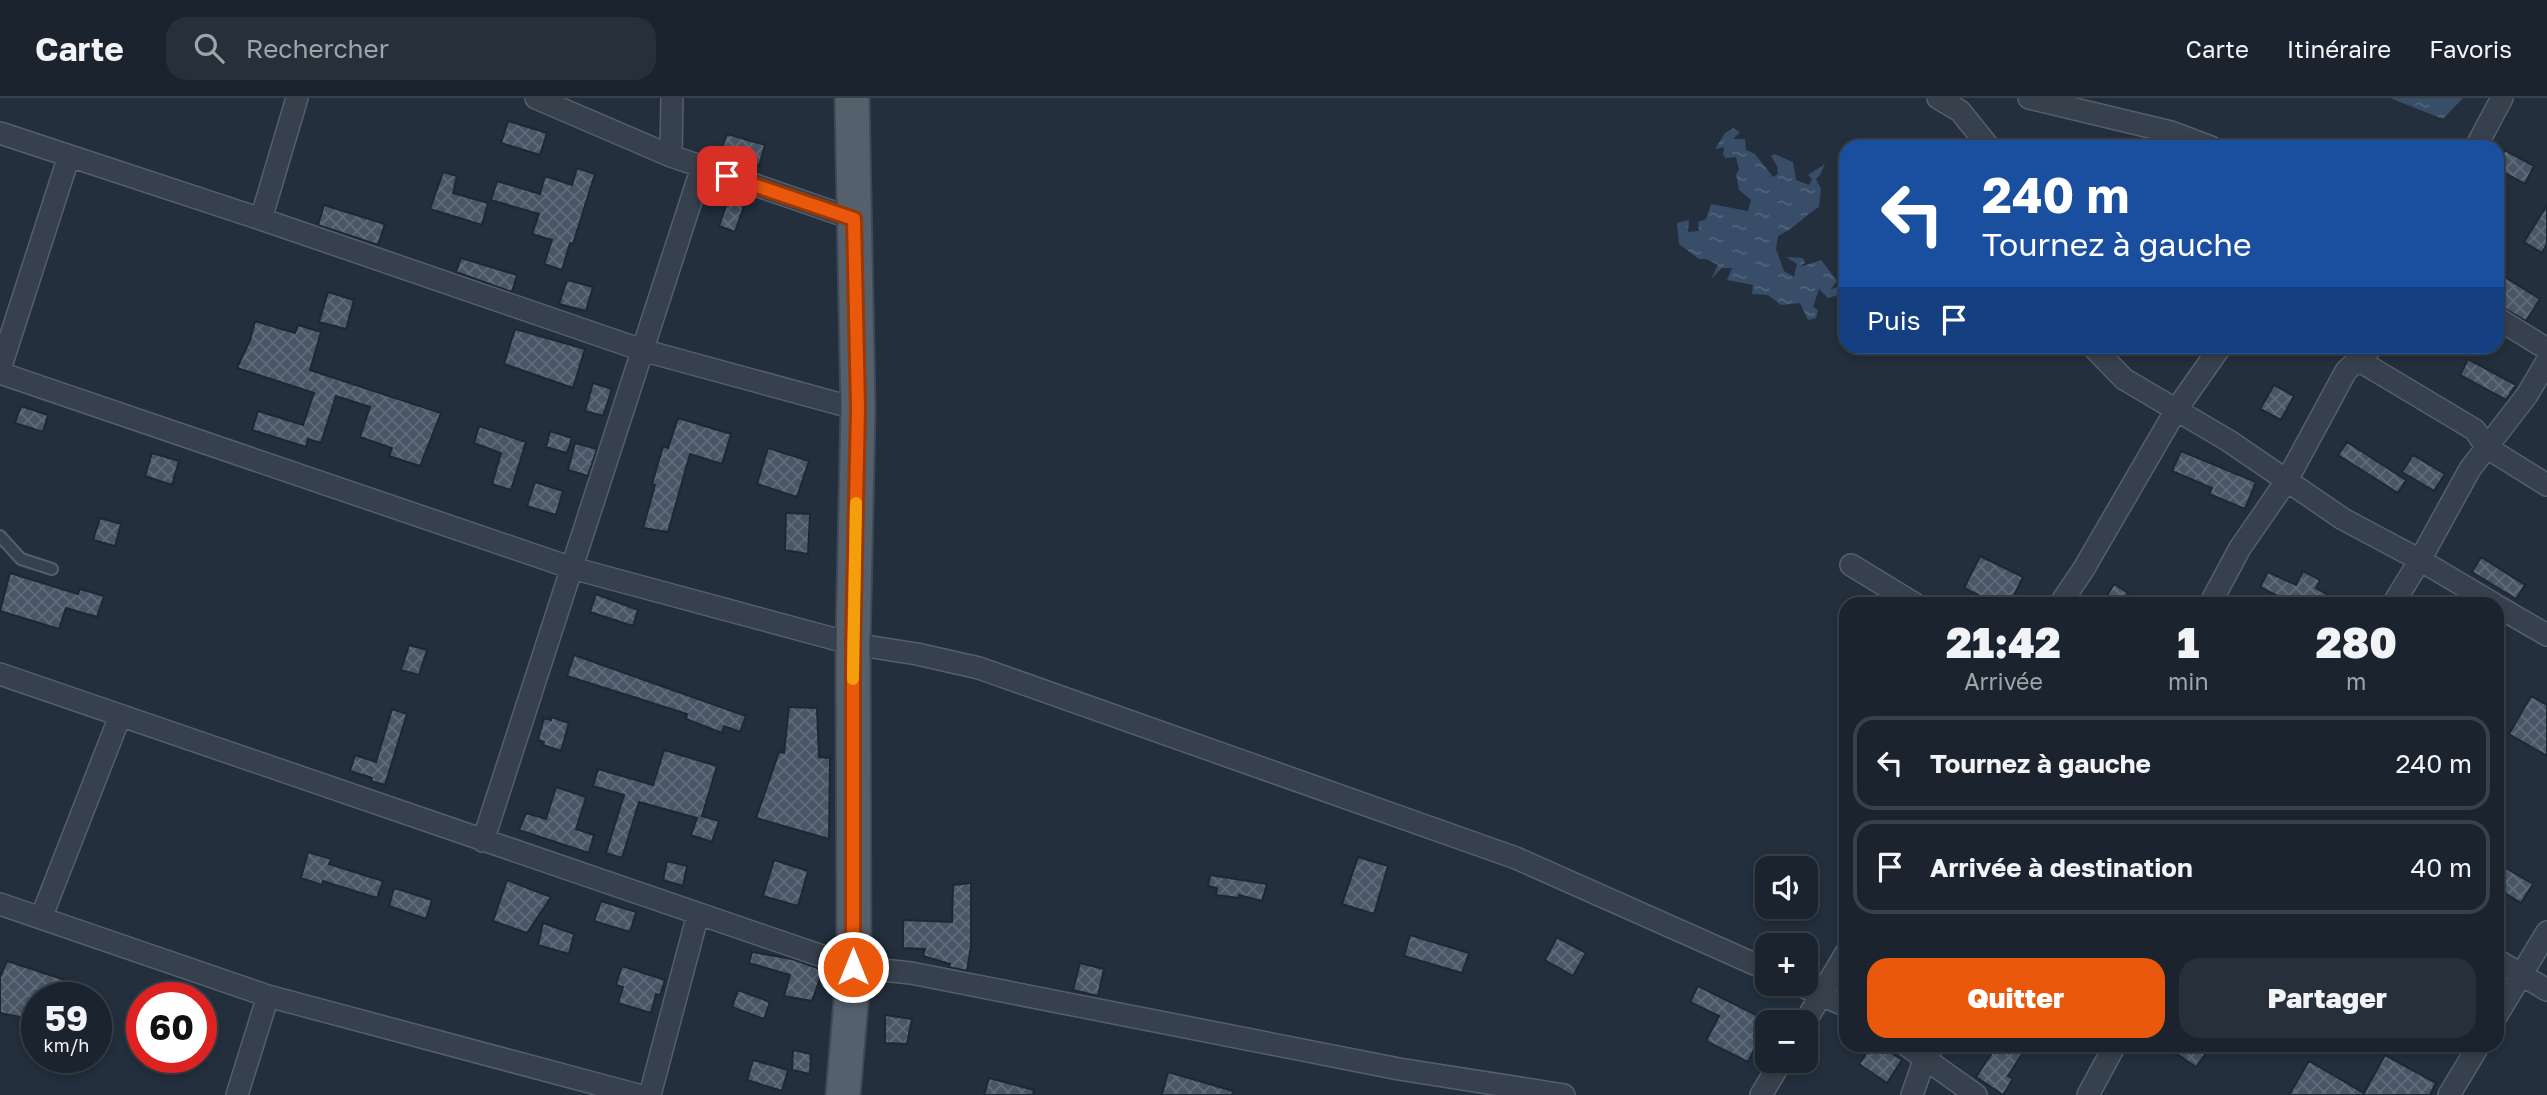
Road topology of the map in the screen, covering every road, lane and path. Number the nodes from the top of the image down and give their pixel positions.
1 (297, 98) edge
2 (536, 98) edge
3 (672, 98) edge
4 (852, 98) edge
5 (1938, 98) edge
6 (2029, 98) edge
7 (2501, 98) edge
8 (0, 133) edge
9 (1983, 140) edge
10 (2192, 140) edge
11 (2480, 140) edge
12 (69, 156) junction
13 (671, 156) junction
14 (702, 167) junction
15 (261, 219) junction
16 (854, 219) junction
17 (2504, 322) edge
18 (2547, 349) edge
19 (642, 350) junction
20 (2100, 354) edge
21 (2215, 354) edge
22 (2365, 354) edge
23 (2367, 354) edge
24 (2547, 361) edge
25 (0, 371) edge
26 (858, 408) junction
27 (2176, 410) junction
28 (2486, 447) junction
29 (2287, 480) junction
30 (2547, 485) edge
31 (0, 536) edge
32 (2420, 560) junction
33 (1851, 565) dead end
34 (572, 568) junction
35 (52, 569) dead end
36 (1904, 597) edge
37 (2065, 597) edge
38 (2214, 597) edge
39 (2397, 597) edge
40 (2482, 597) edge
41 (2504, 610) edge
42 (2547, 635) edge
43 (853, 644) junction
44 (0, 674) edge
45 (120, 716) junction
46 (483, 841) junction
47 (0, 904) edge
48 (698, 914) junction
49 (41, 918) junction
50 (2547, 932) edge
51 (1755, 964) edge
52 (1839, 964) edge
53 (2504, 964) edge
54 (853, 967) junction
55 (2522, 974) junction
56 (2547, 990) edge
57 (1818, 993) edge
58 (1821, 994) junction
59 (268, 996) junction
60 (1839, 1003) edge
61 (2504, 1004) edge
62 (1812, 1010) edge
63 (1930, 1052) edge
64 (2111, 1052) edge
65 (2475, 1052) edge
66 (1774, 1073) edge
67 (237, 1095) edge
68 (638, 1095) edge
69 (650, 1095) edge
70 (843, 1095) edge
71 (1564, 1095) edge
72 (1761, 1095) edge
73 (1912, 1095) edge
74 (1976, 1095) edge
75 (2088, 1095) edge
76 (2449, 1095) edge

1 - 15 street
2 - 13 street
3 - 13 street
4 - 16 main road
5 - 9 street
6 - 10 street
7 - 11 street
8 - 12 street
12 - 15 street
12 - 25 street
13 - 14 street
14 - 16 street
14 - 19 street
15 - 19 street
16 - 26 main road
17 - 18 street
19 - 26 street
19 - 34 street
20 - 27 street
21 - 27 street
22 - 29 street
23 - 28 street
24 - 28 street
25 - 34 street
26 - 43 main road
27 - 29 street
27 - 37 street
28 - 30 street
28 - 32 street
29 - 32 street
29 - 38 street
31 - 35 lane
32 - 39 street
32 - 40 street
33 - 36 street
34 - 43 street
34 - 46 street
41 - 42 street
43 - 51 street
43 - 54 main road
44 - 45 street
45 - 46 street
45 - 49 street
46 - 48 street
47 - 49 street
48 - 54 street
48 - 69 street
49 - 59 street
50 - 55 street
52 - 58 street
53 - 55 street
54 - 70 main road
54 - 71 street
55 - 56 street
55 - 61 street
57 - 58 street
58 - 60 street
58 - 62 street
59 - 67 street
59 - 68 street
63 - 73 street
63 - 74 street
64 - 75 street
65 - 76 street
66 - 72 street

